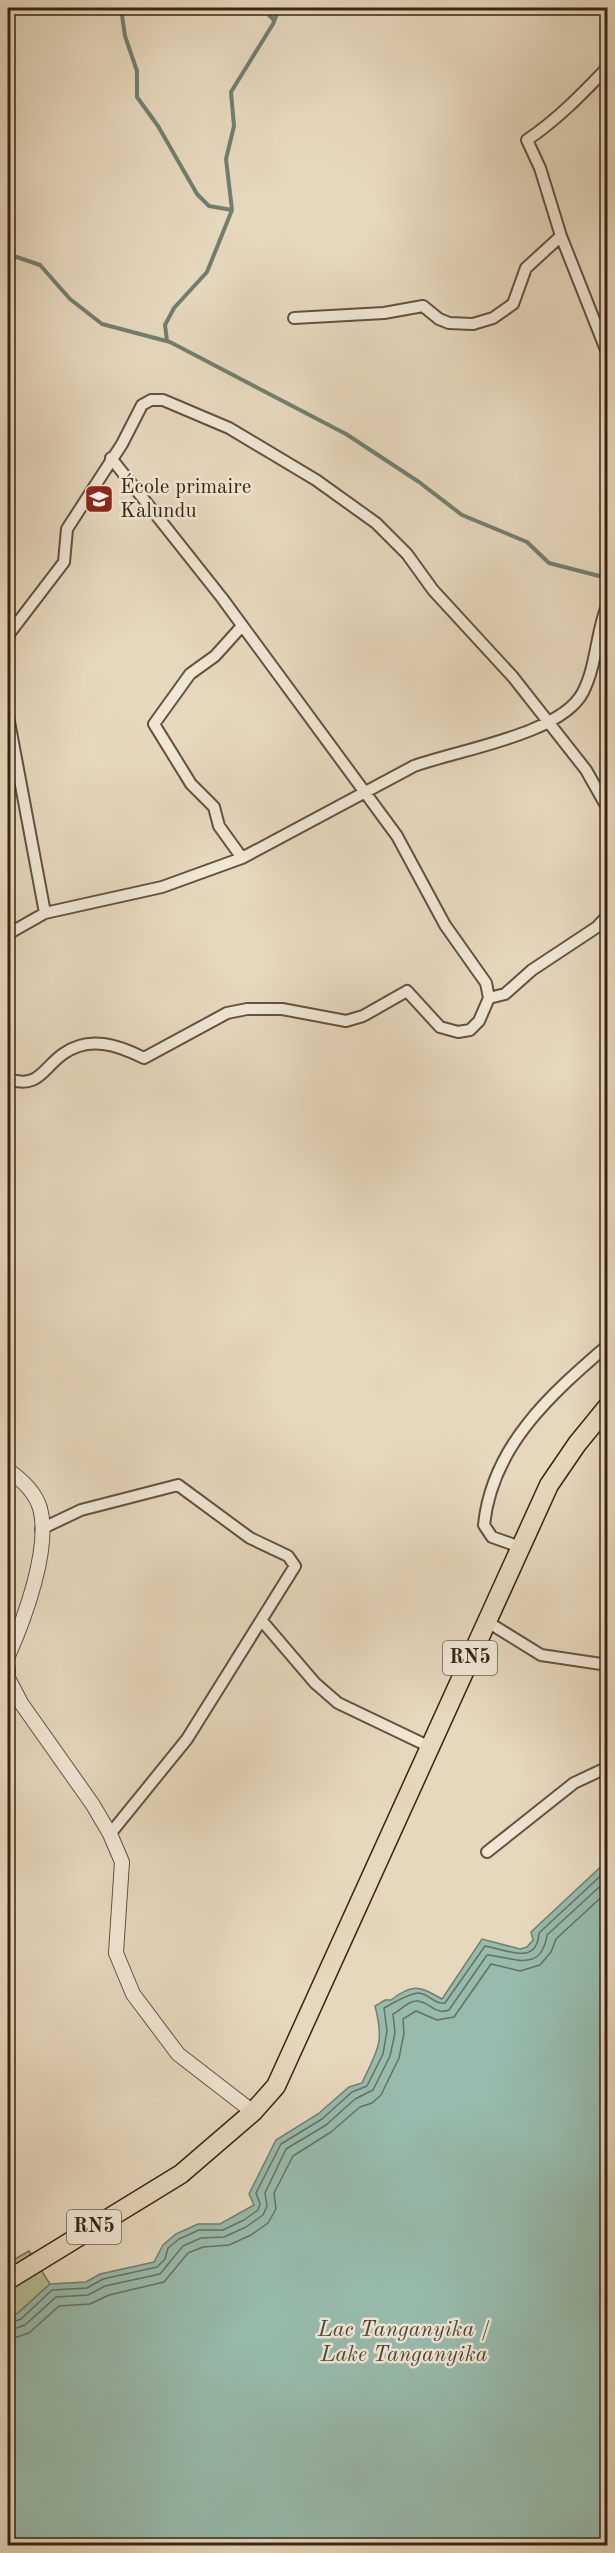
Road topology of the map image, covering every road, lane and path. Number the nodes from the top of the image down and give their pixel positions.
1 (608, 67) edge
2 (561, 236) junction
3 (294, 318) dead end
4 (608, 355) edge
5 (111, 458) junction
6 (608, 603) edge
7 (242, 626) junction
8 (8, 643) edge
9 (8, 716) edge
10 (549, 722) junction
11 (363, 793) junction
12 (608, 809) edge
13 (242, 858) junction
14 (45, 913) junction
15 (608, 915) edge
16 (8, 934) edge
17 (489, 998) junction
18 (8, 1079) edge
19 (608, 1345) edge
20 (608, 1406) edge
21 (8, 1470) edge
22 (41, 1529) junction
23 (523, 1548) junction
24 (262, 1621) junction
25 (486, 1622) junction
26 (8, 1656) edge
27 (608, 1665) edge
28 (8, 1669) edge
29 (430, 1747) junction
30 (608, 1767) edge
31 (111, 1834) junction
32 (487, 1852) dead end
33 (253, 2112) junction
34 (8, 2280) edge

1 - 2 street
2 - 3 street
2 - 4 street
5 - 7 street
5 - 8 street
5 - 10 street
6 - 10 street
7 - 11 street
7 - 13 street
9 - 14 street
10 - 11 street
10 - 12 street
11 - 13 street
11 - 17 street
13 - 14 street
14 - 16 street
15 - 17 street
17 - 18 street
19 - 23 street
20 - 23 highway, RN5
21 - 22 street
22 - 24 street
22 - 26 street
23 - 25 highway, RN5
24 - 29 street
24 - 31 street
25 - 27 street
25 - 29 highway, RN5
28 - 31 street
29 - 33 highway, RN5
30 - 32 street
31 - 33 street
33 - 34 highway, RN5

